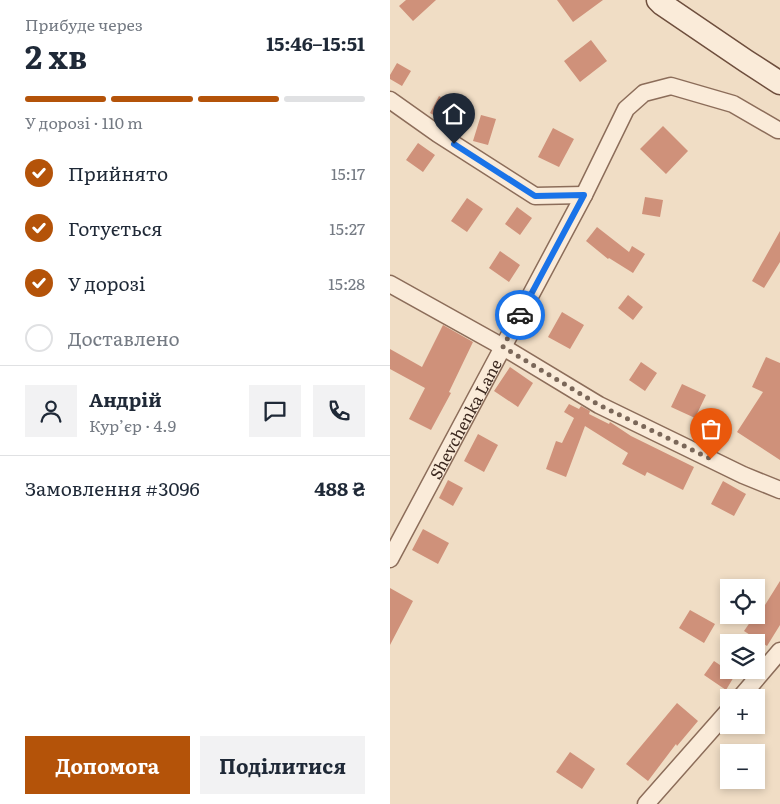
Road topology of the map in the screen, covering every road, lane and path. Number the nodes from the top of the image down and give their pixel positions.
1 (661, 1) edge
2 (780, 82) edge
3 (390, 100) edge
4 (780, 130) edge
5 (584, 195) junction
6 (390, 284) edge
7 (503, 347) junction
8 (780, 490) edge
9 (390, 559) edge
10 (780, 651) edge
11 (748, 689) edge
12 (720, 720) edge
13 (646, 804) edge

1 - 2 street
3 - 5 street
4 - 5 street, Shevchenka Lane
5 - 7 street, Shevchenka Lane
6 - 7 street
7 - 8 street
7 - 9 street, Shevchenka Lane
10 - 11 street
12 - 13 street

